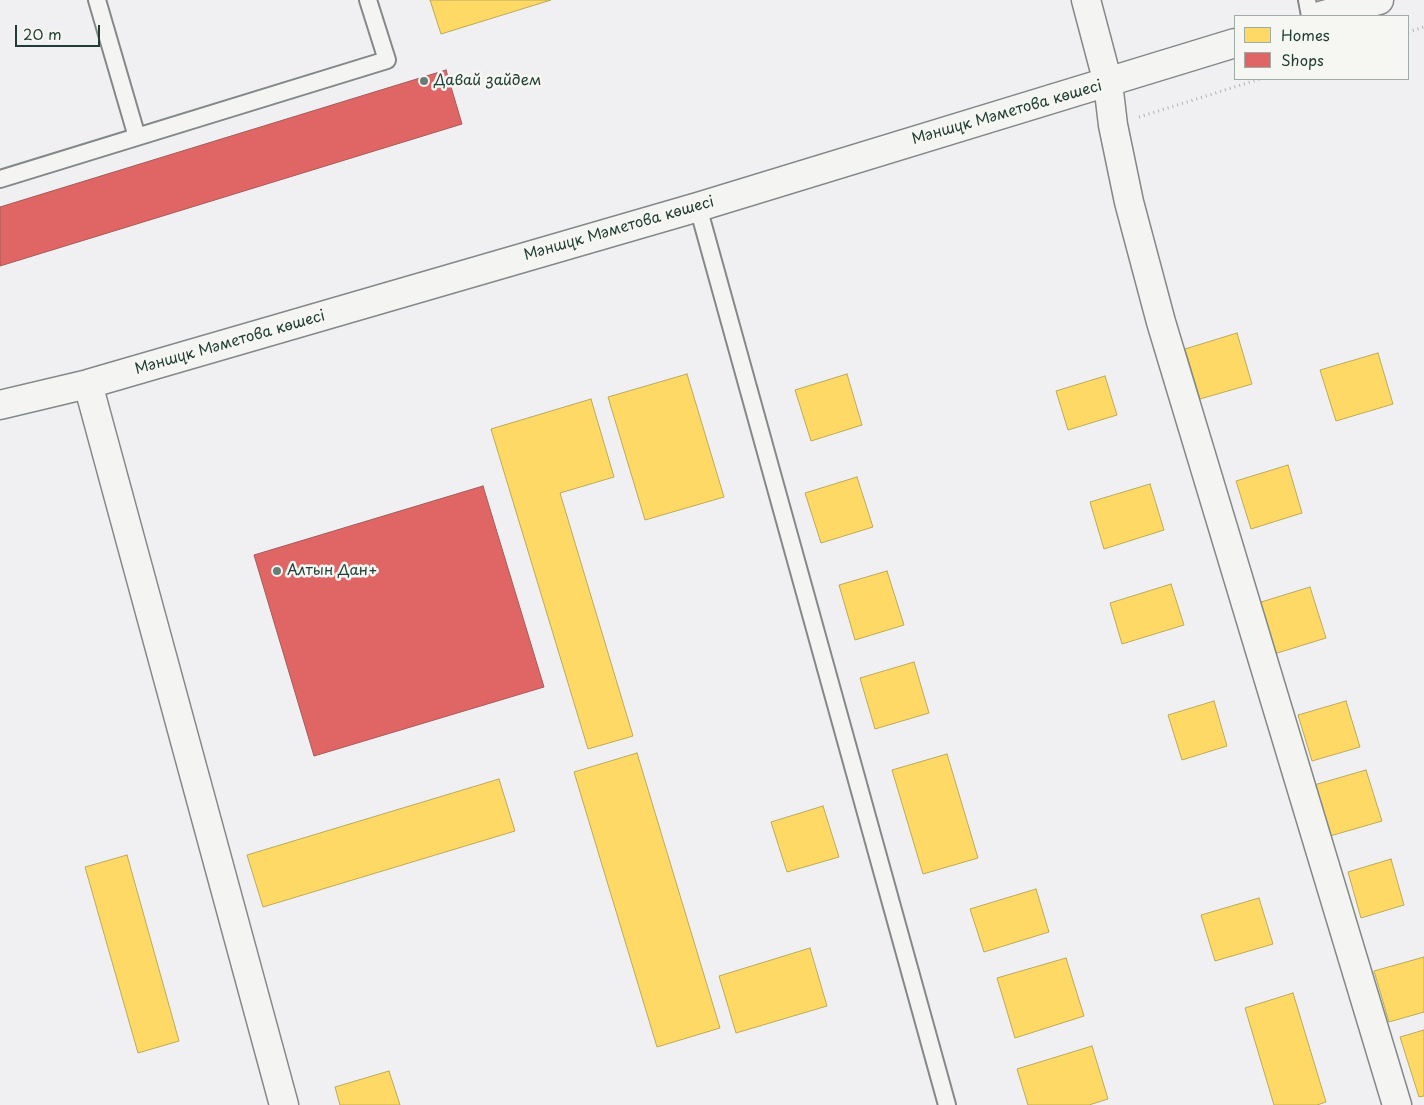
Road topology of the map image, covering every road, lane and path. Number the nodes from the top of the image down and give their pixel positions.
1 (97, 0) edge
2 (368, 0) edge
3 (1086, 0) edge
4 (1307, 0) edge
5 (1379, 0) edge
6 (1310, 15) edge
7 (1324, 15) edge
8 (1424, 27) edge
9 (1409, 32) edge
10 (1234, 43) edge
11 (1257, 80) edge
12 (1108, 83) junction
13 (1113, 125) junction
14 (137, 137) junction
15 (0, 180) edge
16 (698, 207) junction
17 (88, 384) junction
18 (0, 405) edge
19 (284, 1105) edge
20 (947, 1105) edge
21 (1397, 1105) edge

1 - 14 lane
2 - 14 lane
3 - 12 street
4 - 6 lane
5 - 7 street
8 - 9 path
10 - 12 street, Мәншүк Мәметова көшесі
11 - 13 path
12 - 13 street
12 - 16 street, Мәншүк Мәметова көшесі
13 - 21 street
14 - 15 lane
16 - 17 street, Мәншүк Мәметова көшесі
16 - 20 lane
17 - 18 street, Мәншүк Мәметова көшесі
17 - 19 street

